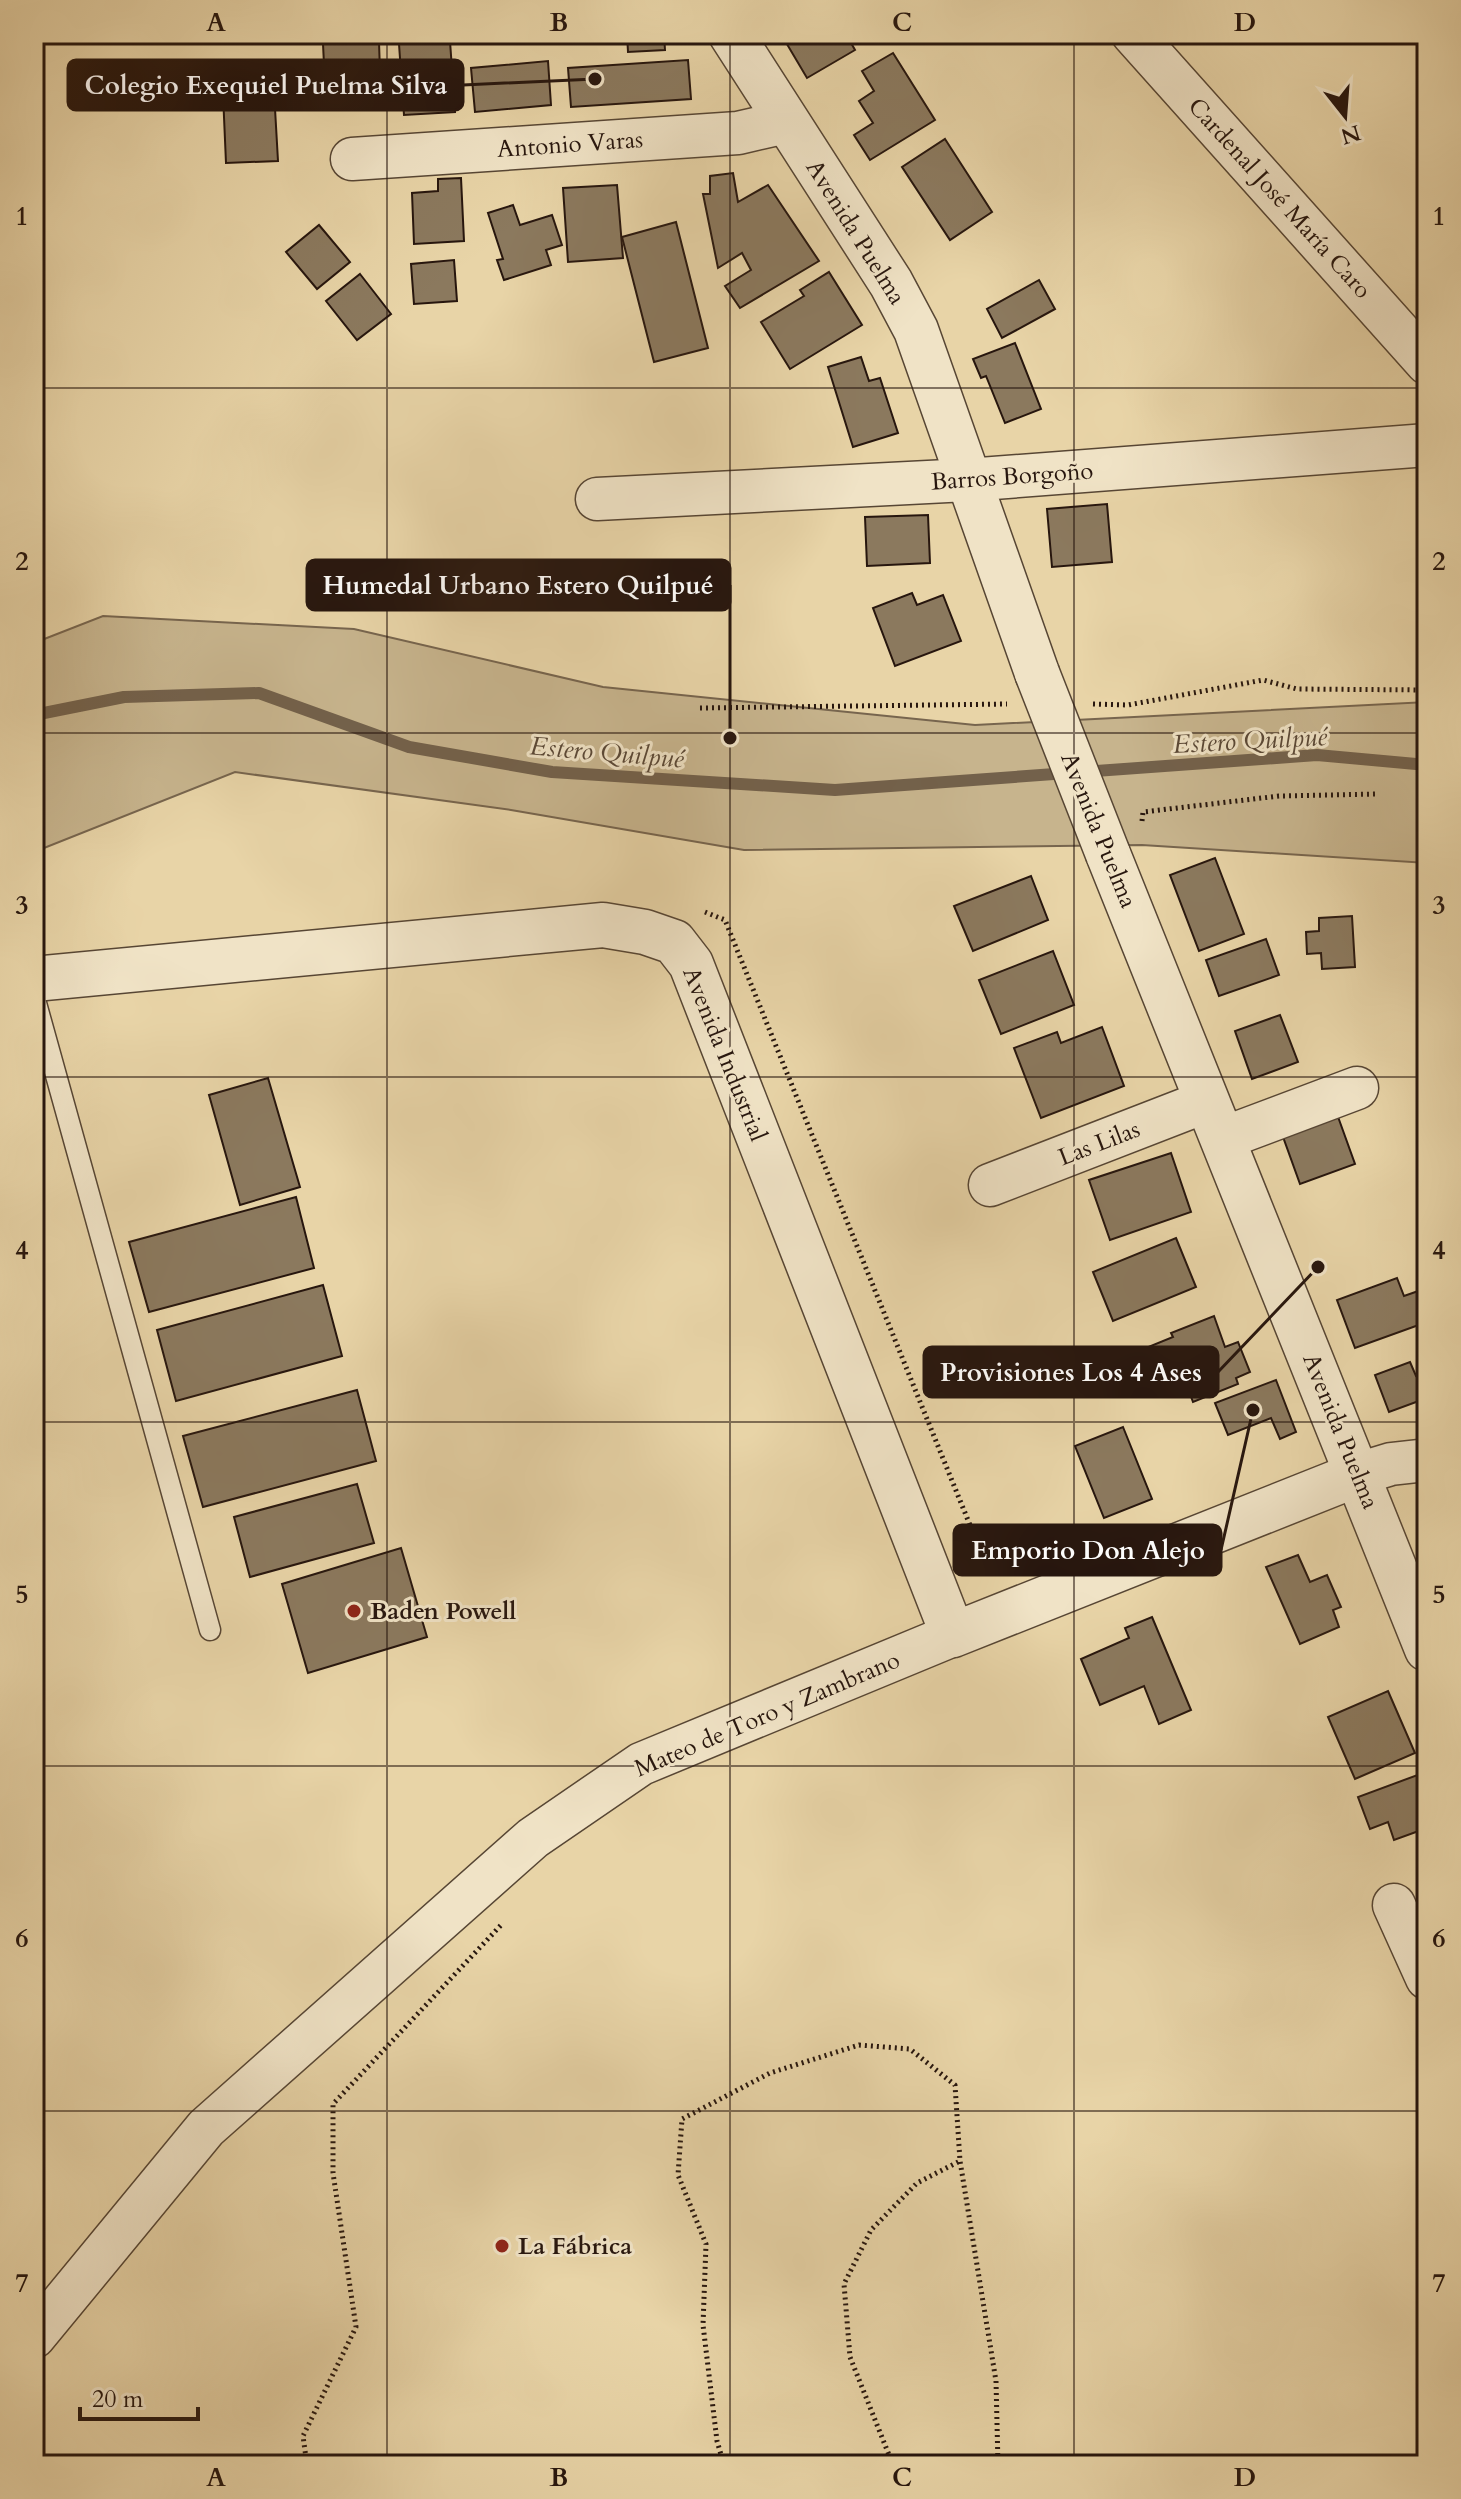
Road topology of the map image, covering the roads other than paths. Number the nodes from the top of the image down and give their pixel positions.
1 (731, 34) edge
2 (1133, 34) edge
3 (786, 122) junction
4 (352, 159) dead end
5 (1427, 363) edge
6 (1427, 445) edge
7 (967, 480) junction
8 (597, 499) dead end
9 (34, 979) edge
10 (34, 996) edge
11 (1357, 1088) dead end
12 (1215, 1120) junction
13 (990, 1185) dead end
14 (1427, 1460) edge
15 (1358, 1474) junction
16 (210, 1630) dead end
17 (953, 1635) junction
18 (1427, 1649) edge
19 (1394, 1905) dead end
20 (1427, 1978) edge
21 (34, 2337) edge

1 - 3 street, Avenida Puelma
2 - 5 street, Cardenal José María Caro
3 - 4 street, Antonio Varas
3 - 7 street, Avenida Puelma
6 - 7 street, Barros Borgoño
7 - 8 street, Barros Borgoño
7 - 12 street, Avenida Puelma, bridge
9 - 17 street, Avenida Industrial
10 - 16 lane
11 - 12 street, Las Lilas
12 - 13 street, Las Lilas
12 - 15 street, Avenida Puelma
14 - 15 street
15 - 17 street, Mateo de Toro y Zambrano
15 - 18 street, Avenida Puelma
17 - 21 street, Mateo de Toro y Zambrano
19 - 20 street

